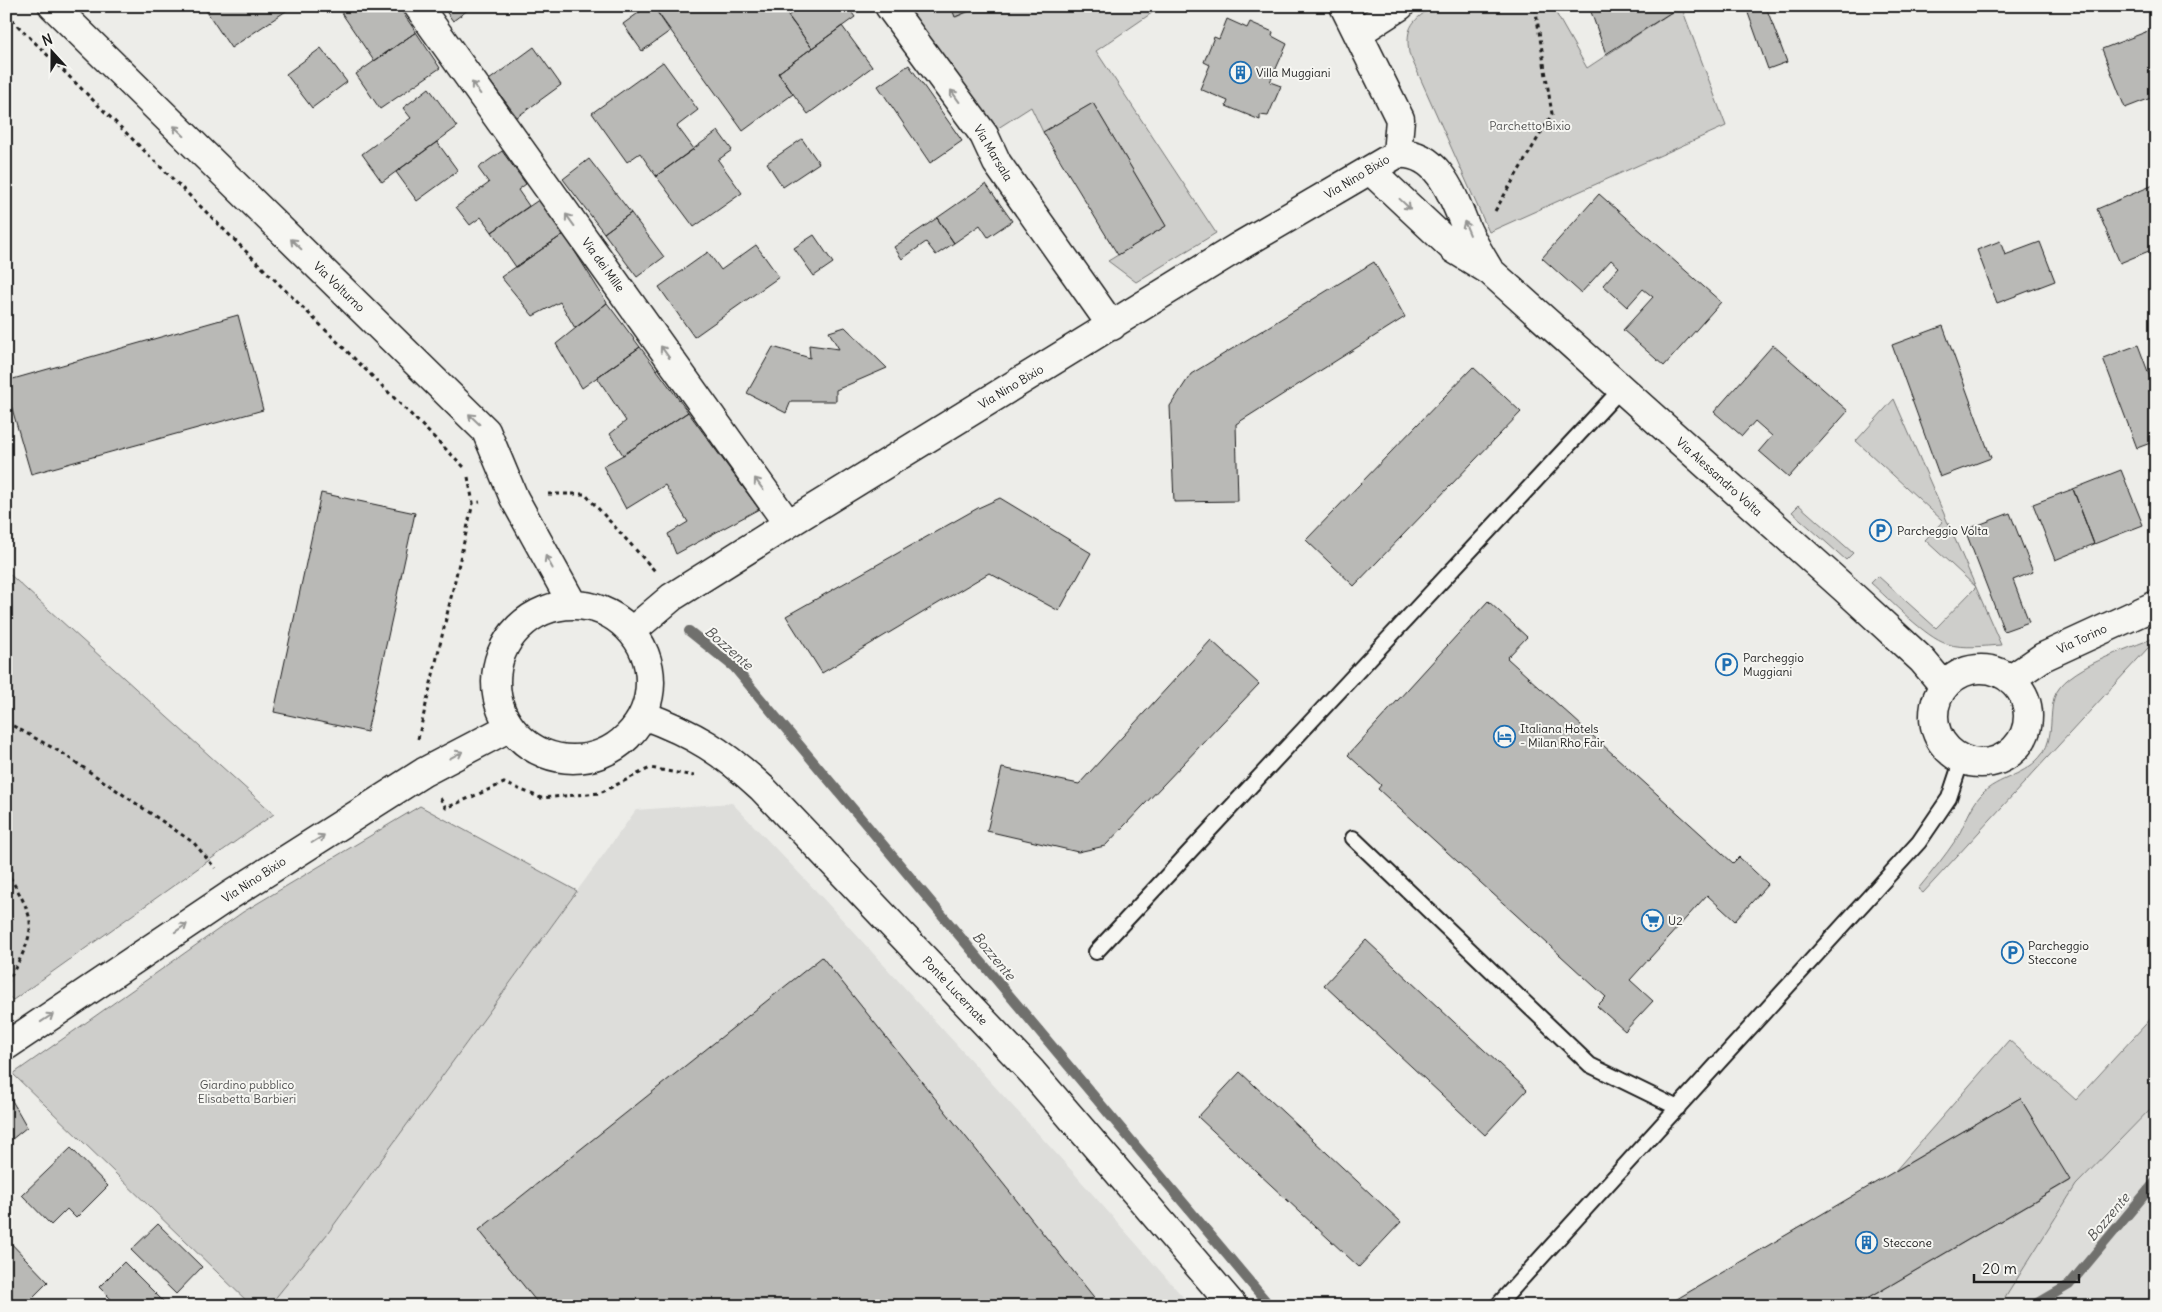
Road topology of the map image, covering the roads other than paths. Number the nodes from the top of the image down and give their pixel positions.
1 (52, 6) edge
2 (418, 6) edge
3 (889, 6) edge
4 (1344, 6) edge
5 (1400, 6) edge
6 (1358, 33) junction
7 (1397, 154) junction
8 (1370, 170) junction
9 (1490, 271) junction
10 (1112, 326) junction
11 (1621, 389) junction
12 (788, 524) junction
13 (573, 605) junction
14 (2156, 605) edge
15 (632, 631) junction
16 (2011, 679) junction
17 (1944, 686) junction
18 (643, 715) junction
19 (510, 727) junction
20 (1962, 759) junction
21 (1353, 838) dead end
22 (1096, 952) dead end
23 (9, 1040) edge
24 (1678, 1108) junction
25 (1233, 1306) edge
26 (1497, 1306) edge

13 -> 1 street, Via Volturno
12 -> 2 street, Via dei Mille
10 -> 3 street, Via Marsala
4 - 6 street
5 - 6 street
6 - 7 street
7 - 8 street, Via Nino Bixio
9 -> 7 street
8 -> 9 street
8 - 10 street, Via Nino Bixio
9 - 11 street, Via Alessandro Volta
10 - 12 street, Via Nino Bixio
11 - 17 street, Via Alessandro Volta
11 - 22 lane
12 - 15 street, Via Nino Bixio
13 - 15 street
13 - 19 street
14 - 16 street, Via Torino
15 - 18 street
16 - 17 street
16 - 20 street
17 - 20 street
18 - 19 street
18 - 25 street, Ponte Lucernate
23 -> 19 street, Via Nino Bixio
20 - 24 lane
21 - 24 lane
24 - 26 lane

